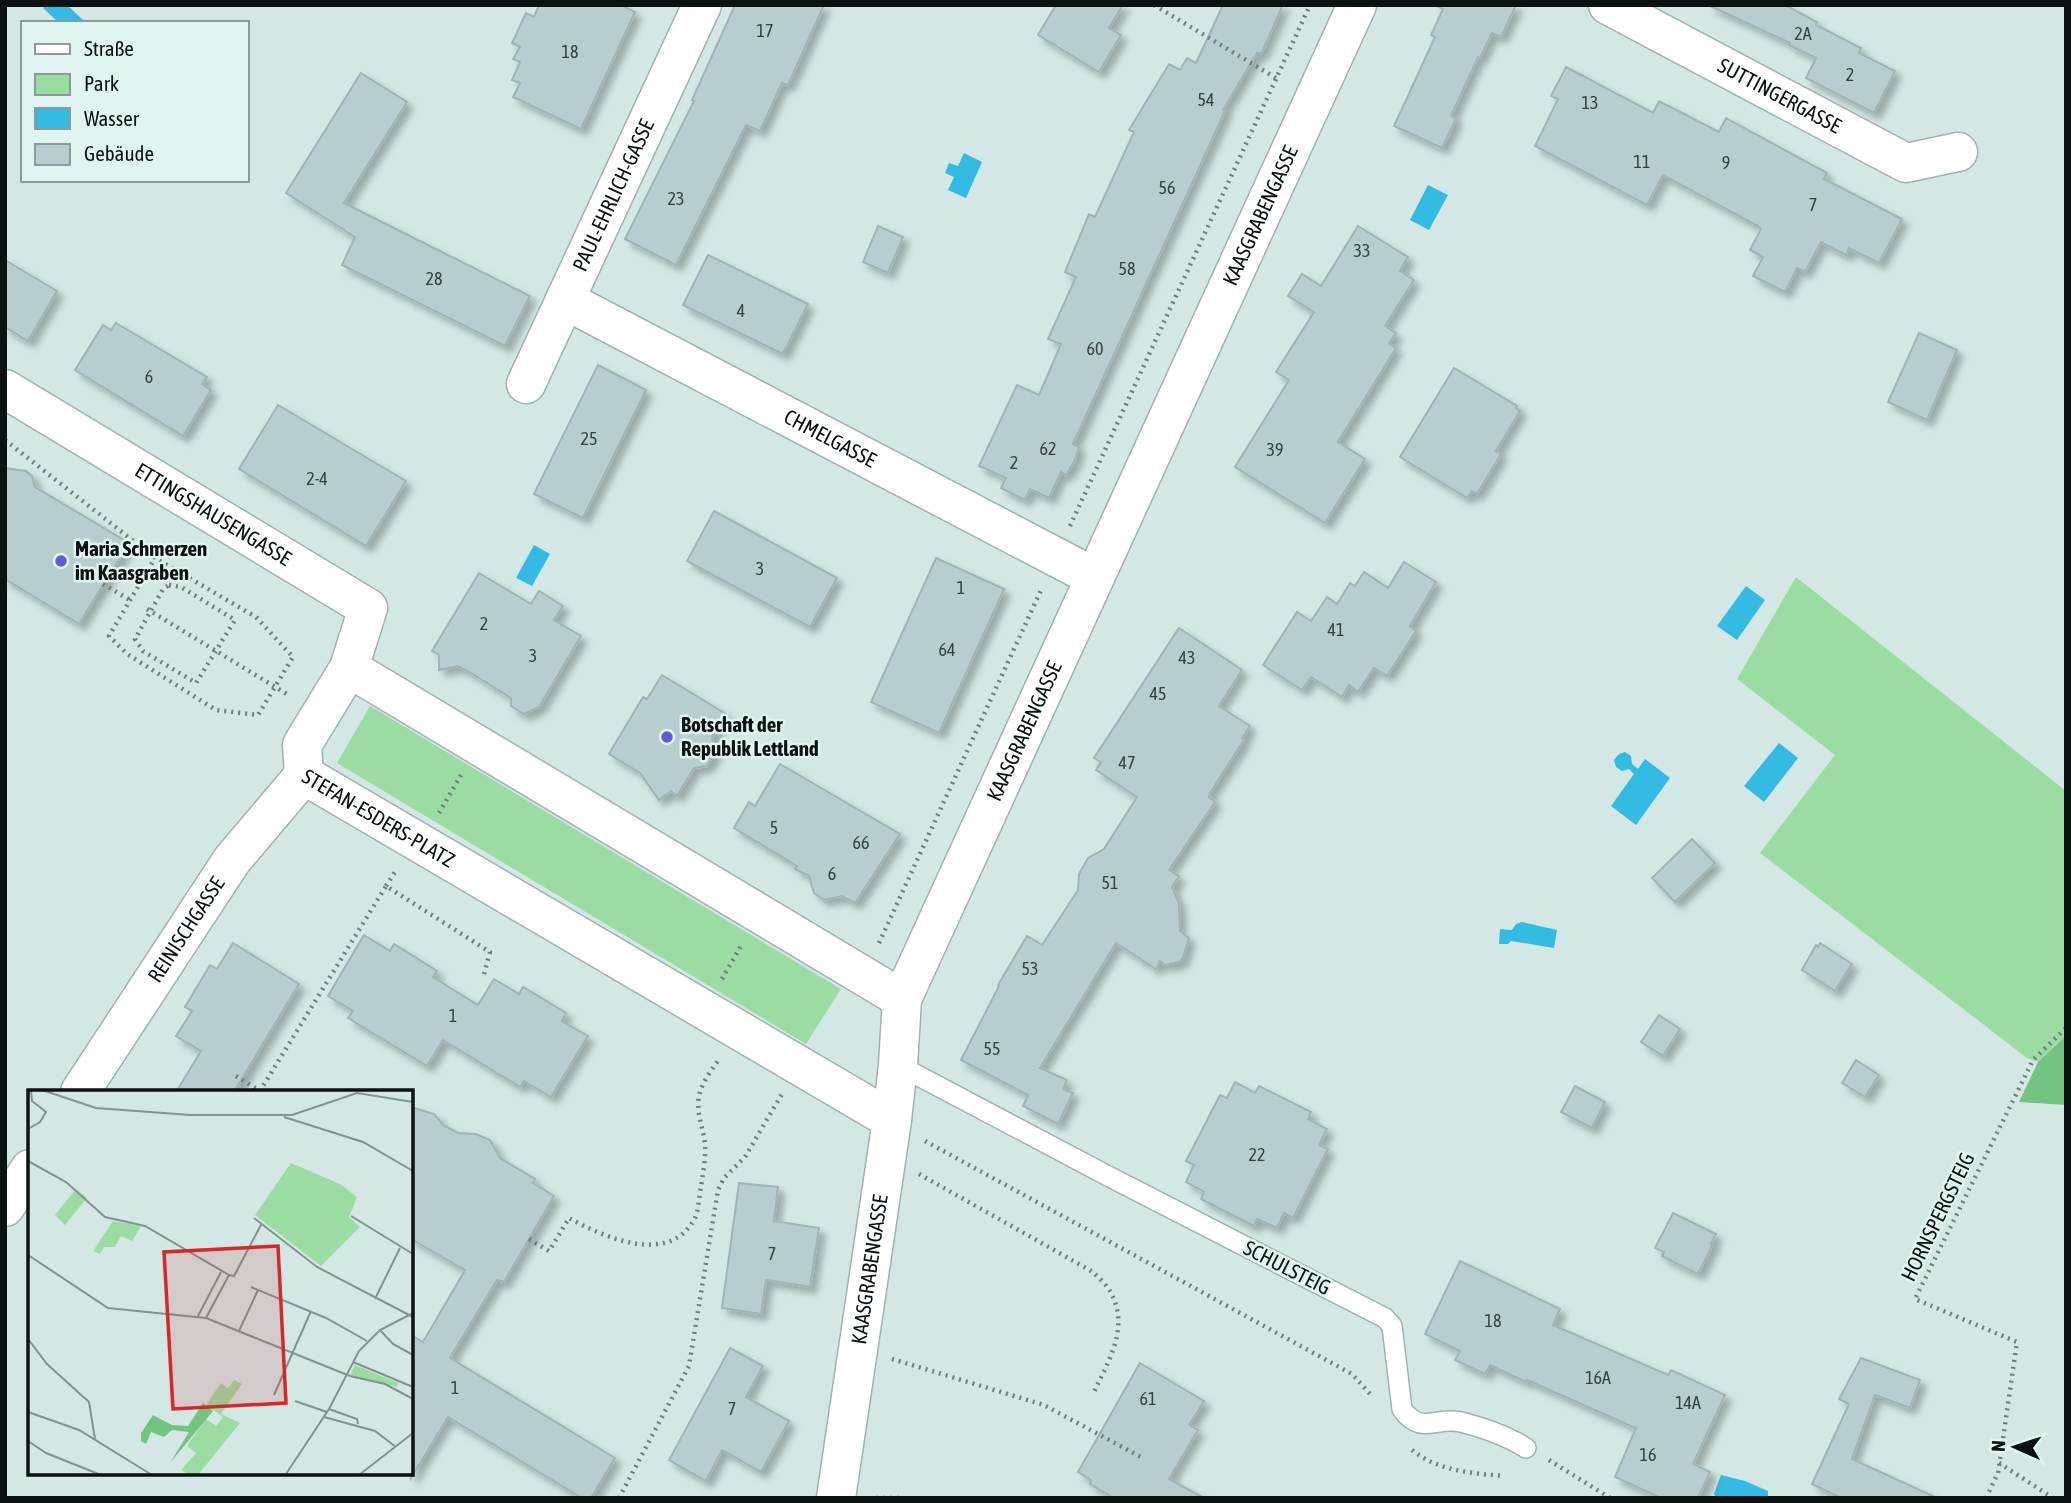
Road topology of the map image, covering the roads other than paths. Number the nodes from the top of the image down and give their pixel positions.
1 (702, 5) edge
2 (1357, 5) edge
3 (1608, 5) edge
4 (1958, 152) dead end
5 (565, 300) junction
6 (526, 384) dead end
7 (5, 389) edge
8 (1094, 577) junction
9 (349, 668) junction
10 (304, 775) junction
11 (902, 999) junction
12 (898, 1065) junction
13 (81, 1090) edge
14 (889, 1138) junction
15 (28, 1172) edge
16 (5, 1207) edge
17 (1526, 1448) road end
18 (836, 1498) edge

1 - 5 street, PAUL-EHRLICH-GASSE
2 - 8 street, KAASGRABENGASSE
3 - 4 street, SUTTINGERGASSE
5 - 6 street, PAUL-EHRLICH-GASSE
5 - 8 street, CHMELGASSE
7 - 9 street, ETTINGSHAUSENGASSE
8 - 11 street, KAASGRABENGASSE
9 - 10 street, STEFAN-ESDERS-PLATZ
9 - 11 street
10 - 13 street, REINISCHGASSE
10 - 14 street, STEFAN-ESDERS-PLATZ
11 - 12 street, KAASGRABENGASSE
12 - 14 street, KAASGRABENGASSE
12 - 17 lane, SCHULSTEIG
14 - 18 street, KAASGRABENGASSE
15 - 16 street

